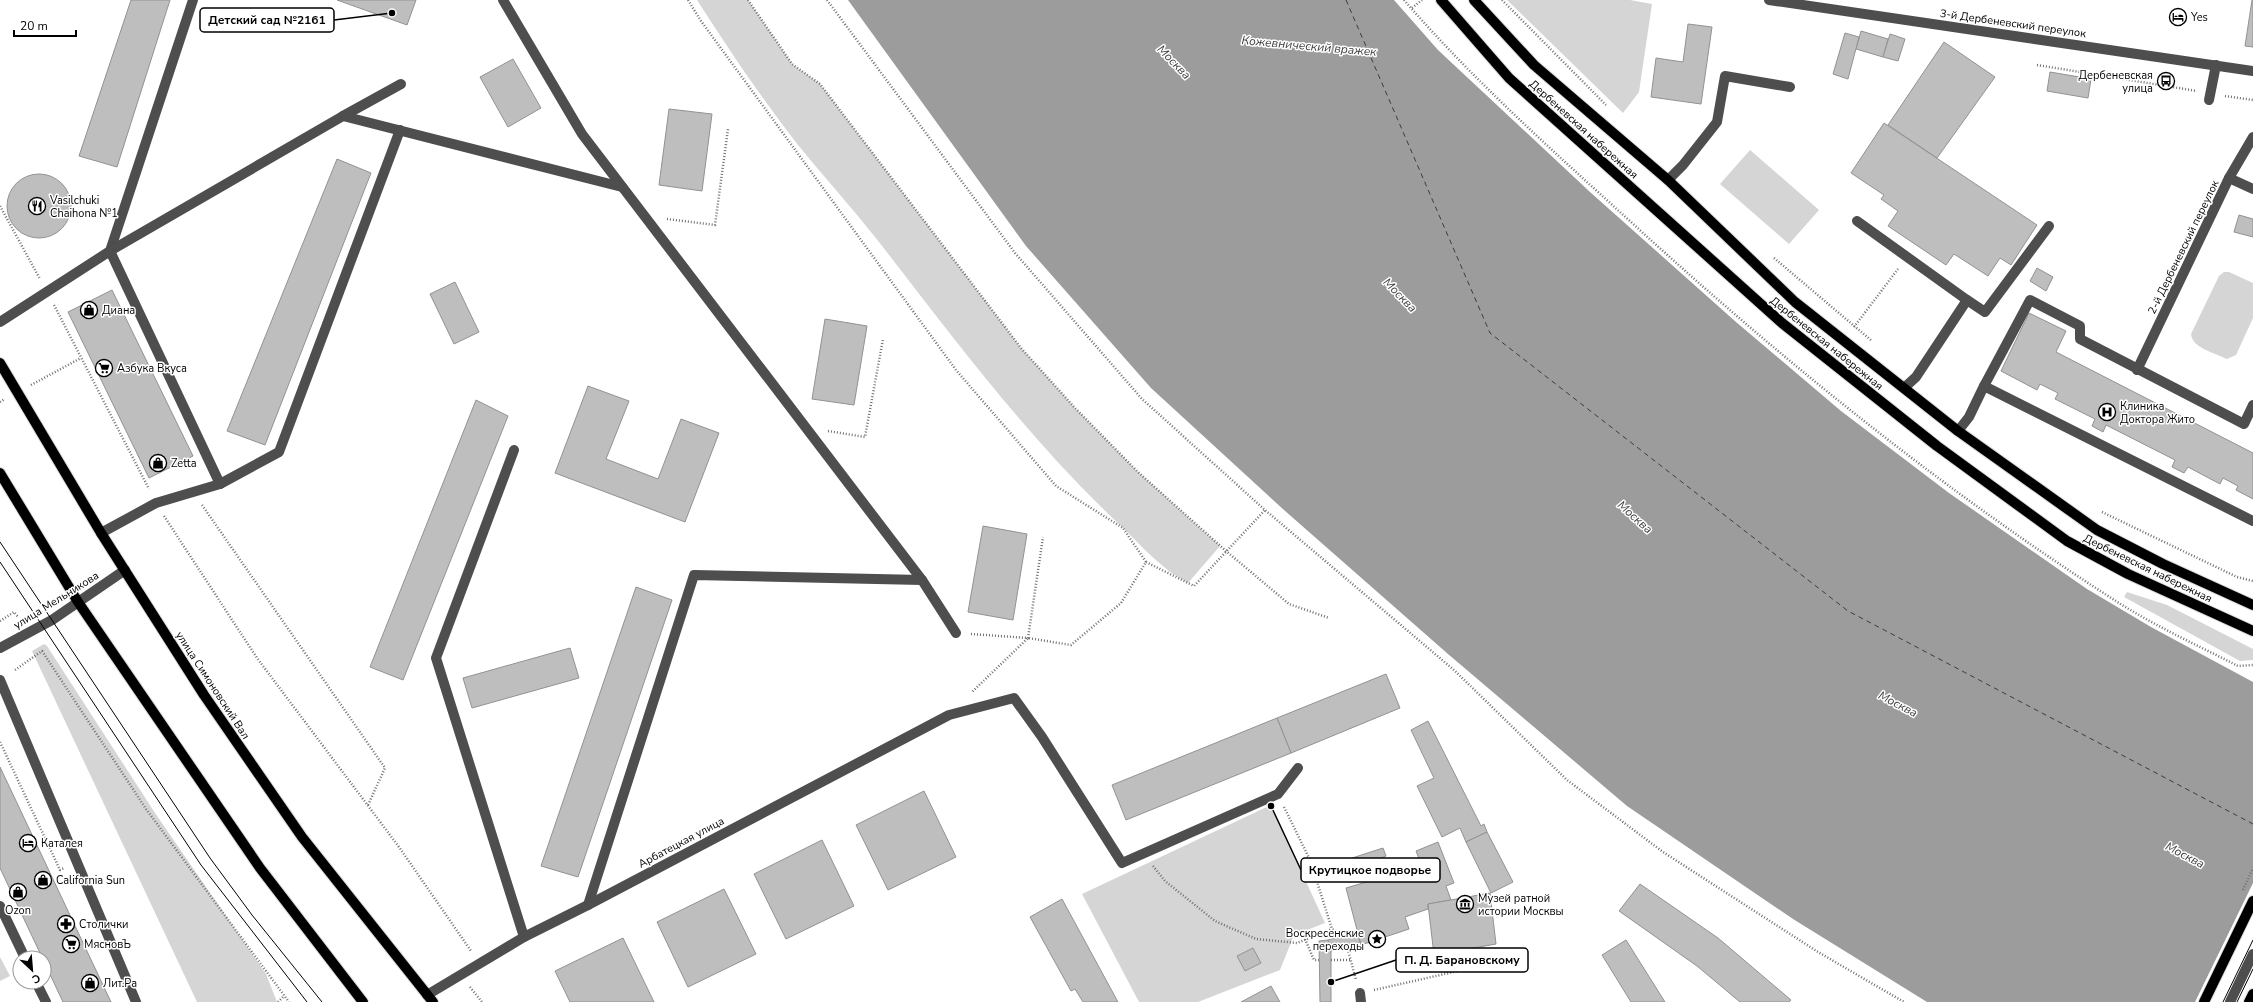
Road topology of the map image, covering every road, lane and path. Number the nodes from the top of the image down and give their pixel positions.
1 (193, 0) edge
2 (503, 0) edge
3 (688, 0) edge
4 (748, 0) edge
5 (827, 0) edge
6 (1422, 0) edge
7 (1441, 0) edge
8 (1474, 0) edge
9 (1480, 0) edge
10 (1502, 0) edge
11 (1769, 0) edge
12 (1412, 8) dead end
13 (1489, 16) junction
14 (2037, 65) dead end
15 (2216, 65) junction
16 (2253, 71) edge
17 (401, 84) dead end
18 (1790, 87) dead end
19 (2210, 97) junction
20 (2253, 100) edge
21 (1608, 107) dead end
22 (343, 116) junction
23 (728, 129) dead end
24 (400, 130) junction
25 (2253, 137) edge
26 (2229, 178) junction
27 (1668, 180) junction
28 (622, 187) junction
29 (2253, 190) edge
30 (0, 206) edge
31 (645, 216) junction
32 (1857, 220) dead end
33 (2049, 226) dead end
34 (110, 251) junction
35 (1771, 255) dead end
36 (1908, 257) junction
37 (48, 293) junction
38 (1967, 300) junction
39 (0, 322) edge
40 (1855, 327) junction
41 (883, 339) dead end
42 (1844, 340) junction
43 (1873, 342) dead end
44 (81, 358) junction
45 (0, 363) edge
46 (2137, 370) junction
47 (1984, 386) junction
48 (1904, 388) junction
49 (17, 392) junction
50 (0, 402) edge
51 (2253, 405) edge
52 (806, 428) junction
53 (1958, 431) junction
54 (514, 450) dead end
55 (0, 473) edge
56 (220, 484) junction
57 (194, 492) junction
58 (156, 503) junction
59 (1265, 510) junction
60 (2096, 510) dead end
61 (2253, 521) edge
62 (101, 533) junction
63 (1043, 537) dead end
64 (1226, 552) junction
65 (1146, 562) junction
66 (125, 570) junction
67 (922, 580) junction
68 (2253, 581) edge
69 (78, 602) junction
70 (2253, 605) edge
71 (18, 617) dead end
72 (1329, 618) dead end
73 (0, 621) edge
74 (2253, 632) edge
75 (956, 633) joint
76 (1028, 638) junction
77 (39, 647) dead end
78 (0, 648) edge
79 (42, 651) junction
80 (15, 670) dead end
81 (0, 680) edge
82 (972, 693) dead end
83 (0, 742) edge
84 (1298, 768) dead end
85 (1278, 794) junction
86 (368, 805) junction
87 (1143, 853) junction
88 (77, 862) junction
89 (2253, 900) edge
90 (588, 905) junction
91 (0, 906) edge
92 (1332, 928) junction
93 (1343, 935) dead end
94 (524, 937) junction
95 (1305, 939) junction
96 (1347, 946) dead end
97 (21, 950) edge
98 (2253, 954) edge
99 (1319, 960) dead end
100 (1331, 960) dead end
101 (1350, 960) junction
102 (1502, 961) dead end
103 (479, 963) junction
104 (40, 990) edge
105 (2253, 994) edge
106 (284, 996) junction
107 (1360, 998) edge
108 (430, 999) edge
109 (46, 1002) edge
110 (136, 1002) edge
111 (278, 1002) edge
112 (289, 1002) edge
113 (363, 1002) edge
114 (1904, 1002) edge
115 (2204, 1002) edge
116 (2230, 1002) edge
117 (2249, 1002) edge

1 - 34 street
2 - 28 street
3 - 65 path
4 - 64 path
5 - 59 path
6 - 12 path
7 - 74 main road, Дербеневская набережная
8 - 13 main road, Дербеневская набережная
9 - 13 street
10 - 21 path
11 - 15 street, 3-й Дербеневский переулок
13 - 27 main road, Дербеневская набережная
14 - 19 path
15 - 16 street, 3-й Дербеневский переулок
15 - 19 street
17 - 22 street
18 - 27 street
19 - 20 path
22 - 24 street
22 - 34 street
23 - 31 path
24 - 28 street
24 - 56 street
25 - 26 street, 2-й Дербеневский переулок
26 - 29 street
26 - 46 street, 2-й Дербеневский переулок
27 - 42 main road, Дербеневская набережная
28 - 31 street
30 - 37 path
31 - 52 street
32 - 36 street
33 - 38 street
34 - 37 street
34 - 56 street
35 - 40 path
36 - 38 street
36 - 40 path
37 - 39 street
37 - 44 path
38 - 48 street
40 - 42 path
40 - 43 path
41 - 52 path
42 - 48 main road, Дербеневская набережная
44 - 49 path
44 - 58 path
45 - 49 main road, улица Симоновский Вал
46 - 47 street
46 - 51 street
47 - 53 street
47 - 61 street
48 - 53 main road, Дербеневская набережная
49 - 50 path
49 - 62 main road, улица Симоновский Вал
52 - 67 street
53 - 70 main road, Дербеневская набережная
54 - 94 street
55 - 69 main road
56 - 57 street
57 - 58 street
57 - 86 path
58 - 62 street
58 - 86 path
59 - 64 path
59 - 114 path
60 - 68 path
62 - 66 main road, улица Симоновский Вал
63 - 76 path
64 - 65 path
64 - 72 path
65 - 76 path
66 - 69 street, улица Мельникова
66 - 108 main road, улица Симоновский Вал
67 - 75 street
67 - 90 street
69 - 78 street, улица Мельникова
69 - 113 main road
71 - 73 path
75 - 76 path
76 - 82 path
77 - 79 path
79 - 80 path
79 - 106 path
81 - 88 street
83 - 88 path
84 - 85 street
85 - 87 street
85 - 92 path
86 - 103 path
87 - 90 street, Арбатецкая улица
87 - 95 path
88 - 110 street
89 - 115 main road
90 - 94 street, Арбатецкая улица
91 - 97 street
92 - 93 path
92 - 95 path
94 - 103 street, Арбатецкая улица
95 - 99 path
96 - 101 path
98 - 116 street
100 - 101 path
101 - 107 path
102 - 107 path
103 - 108 street, Арбатецкая улица
104 - 109 street
105 - 117 main road
106 - 111 path
106 - 112 path

